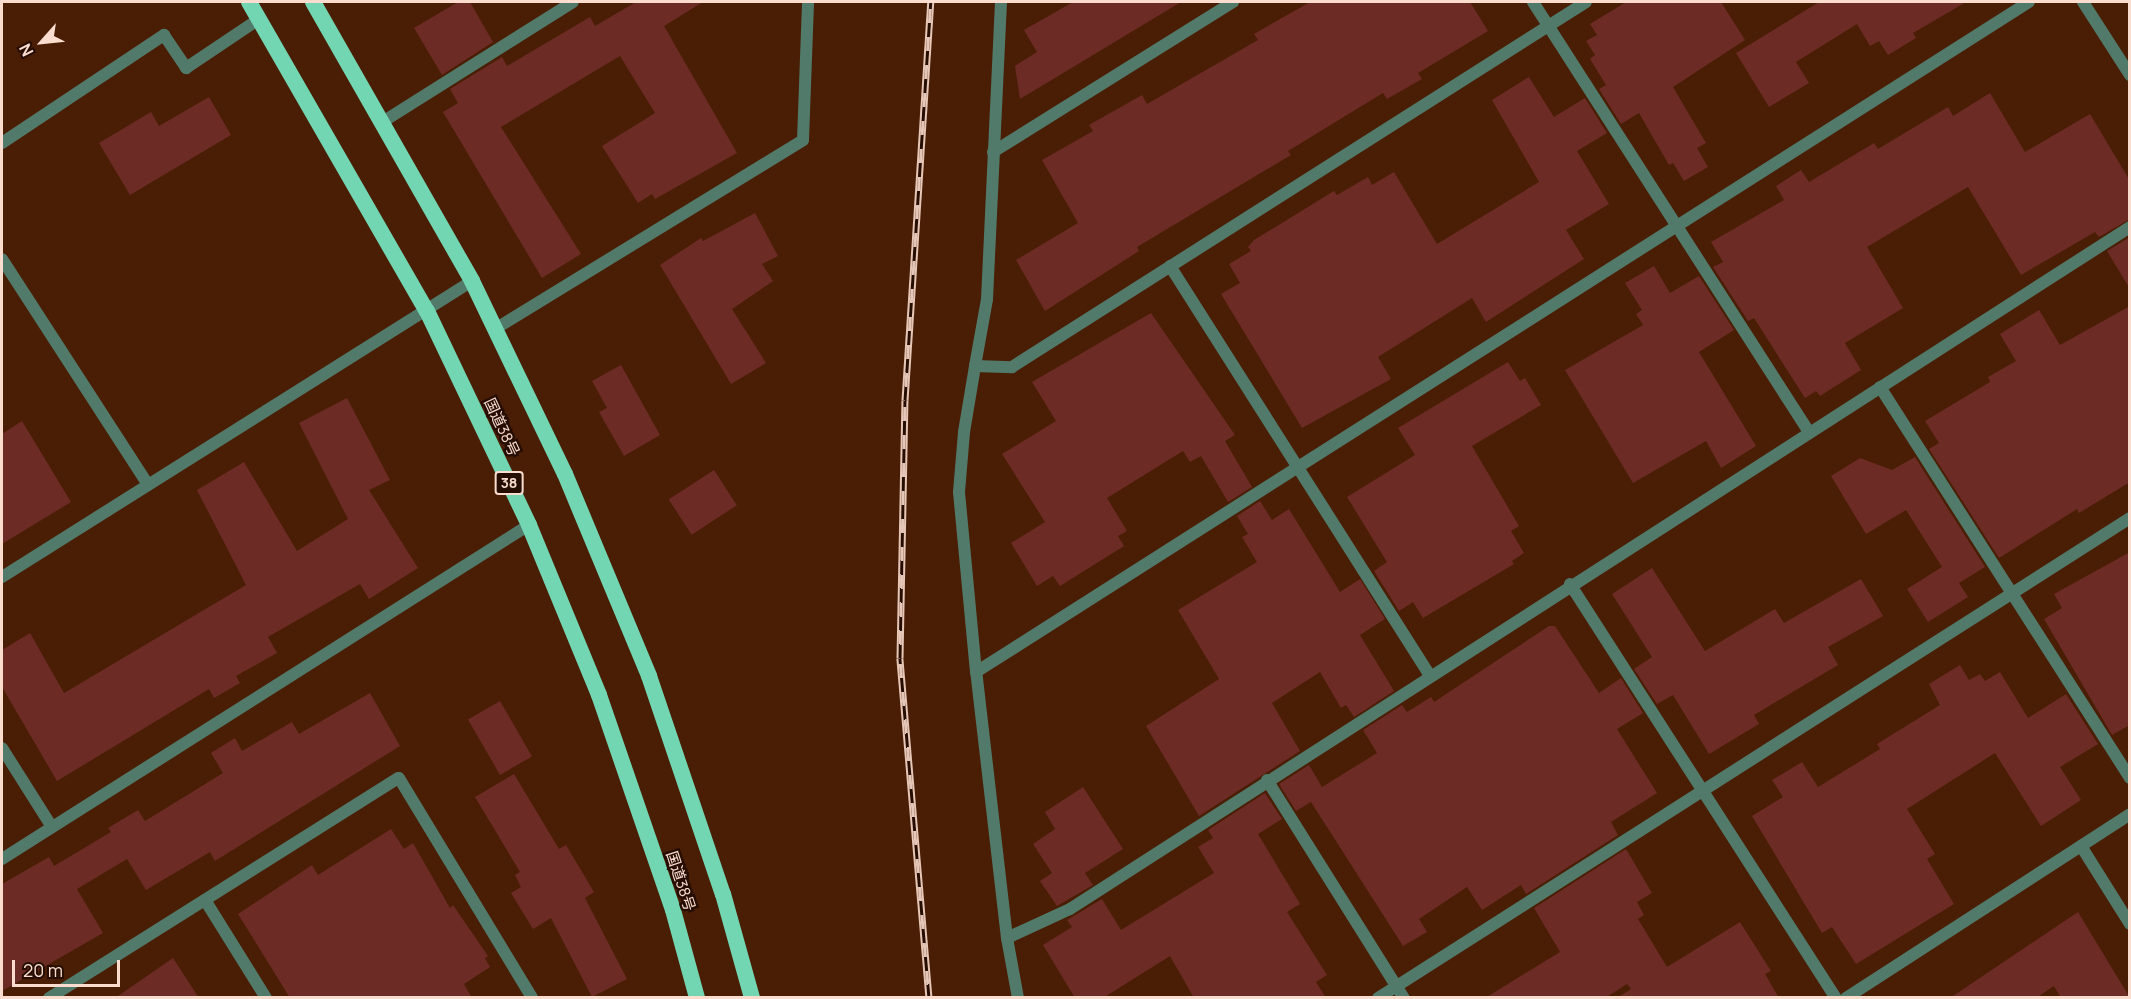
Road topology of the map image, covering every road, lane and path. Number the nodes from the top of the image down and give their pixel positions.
1 (249, 2) edge
2 (313, 2) edge
3 (573, 2) edge
4 (808, 2) edge
5 (1001, 2) edge
6 (1233, 2) edge
7 (1533, 2) edge
8 (1586, 2) edge
9 (2030, 2) edge
10 (2083, 2) edge
11 (260, 19) junction
12 (1549, 26) junction
13 (2130, 75) edge
14 (384, 121) junction
15 (2, 143) edge
16 (993, 152) junction
17 (1680, 226) junction
18 (2130, 227) edge
19 (2, 259) edge
20 (1170, 266) junction
21 (472, 281) junction
22 (427, 311) junction
23 (495, 329) junction
24 (975, 366) junction
25 (1880, 387) junction
26 (1809, 432) junction
27 (1298, 469) junction
28 (148, 485) junction
29 (2130, 518) edge
30 (529, 525) junction
31 (2, 577) edge
32 (1570, 584) junction
33 (2012, 593) junction
34 (976, 672) junction
35 (1430, 675) junction
36 (2, 748) edge
37 (2130, 778) edge
38 (1267, 780) junction
39 (1704, 792) junction
40 (2130, 814) edge
41 (52, 827) junction
42 (2081, 846) junction
43 (2, 859) edge
44 (205, 900) junction
45 (2130, 924) edge
46 (1007, 938) junction
47 (1397, 986) junction
48 (66, 993) edge
49 (696, 997) edge
50 (50, 998) edge
51 (266, 998) edge
52 (532, 998) edge
53 (752, 998) edge
54 (1018, 998) edge
55 (1378, 998) edge
56 (1404, 998) edge
57 (1836, 998) edge
58 (1846, 998) edge

1 - 11 highway, 国道38号 / 38
2 - 14 highway
3 - 14 street
4 - 23 street
5 - 16 street
6 - 16 street
7 - 12 street
8 - 12 street
9 - 17 street
10 - 13 street
11 - 15 street
11 - 22 highway, 国道38号 / 38
12 - 17 street
12 - 20 street
14 - 21 highway
16 - 24 street
17 - 26 street
17 - 27 street
18 - 25 street
19 - 28 street
20 - 24 street
20 - 27 street
21 - 22 street
21 - 23 highway
22 - 28 street
22 - 30 highway, 国道38号 / 38
23 - 53 highway
24 - 34 street
25 - 26 street
25 - 33 street
26 - 32 street
27 - 34 street
27 - 35 street
28 - 31 street
29 - 33 street
30 - 41 street
30 - 49 highway, 国道38号 / 38
32 - 35 street
32 - 39 street
33 - 37 street
33 - 39 street
34 - 46 street
35 - 38 street
36 - 41 street
38 - 46 street
38 - 47 street
39 - 47 street
39 - 57 street
40 - 42 street
41 - 43 street
42 - 45 street
42 - 58 street
44 - 48 street
44 - 51 street
44 - 52 street
46 - 54 street
47 - 55 street
47 - 56 street
48 - 50 street

